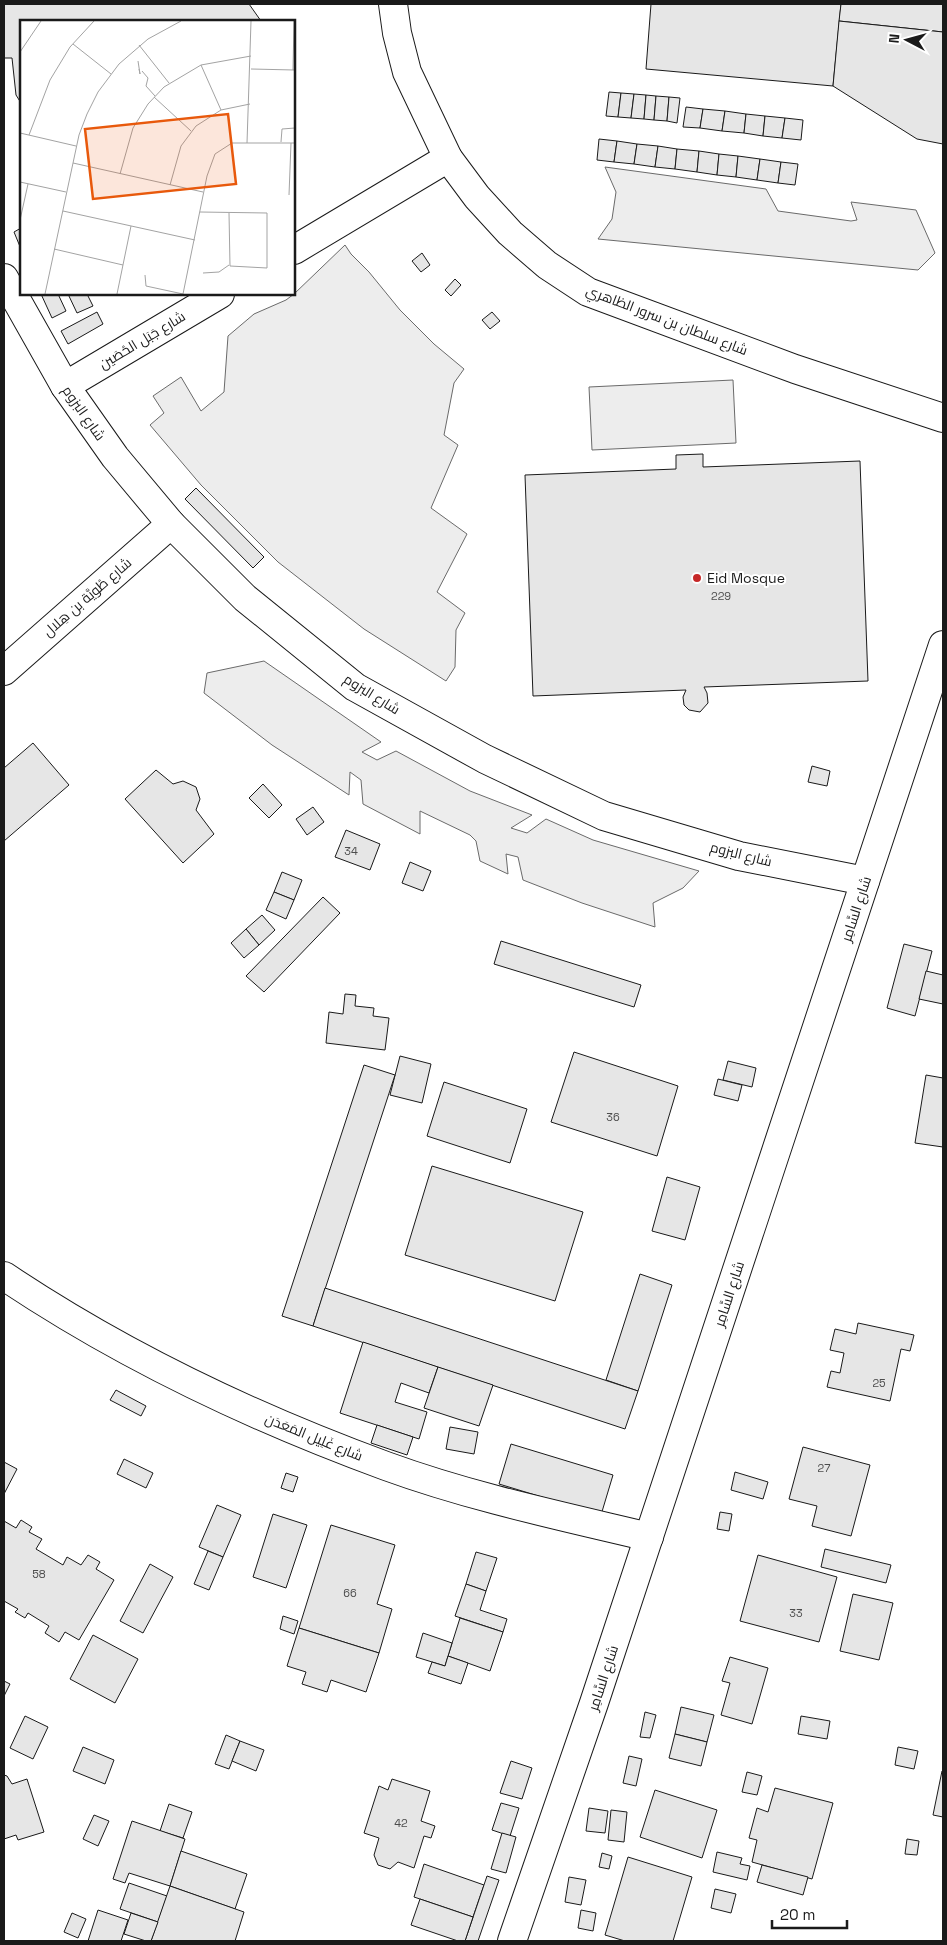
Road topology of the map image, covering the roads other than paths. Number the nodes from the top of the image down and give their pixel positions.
1 (393, 4) edge
2 (448, 158) junction
3 (295, 249) edge
4 (4, 278) edge
5 (218, 295) edge
6 (65, 386) junction
7 (943, 418) edge
8 (171, 524) junction
9 (943, 645) edge
10 (4, 671) edge
11 (866, 881) junction
12 (4, 1276) edge
13 (649, 1537) junction
14 (512, 1941) edge

1 - 2 street, شارع سلطان بن سرور الظاهري
2 - 3 street
2 - 7 street, شارع سلطان بن سرور الظاهري
4 - 6 street, شارع البزوم
5 - 6 street, شارع جَبَل الحُصَين
6 - 8 street, شارع البزوم
8 - 10 street, شارع طُويَّة بن هِلال
8 - 11 street, شارع البزوم
9 - 11 street, شارع السَّامِر
11 - 13 street, شارع السَّامِر
12 - 13 street, شارع غَلِيل المَعَدَن
13 - 14 street, شارع السَّامِر

